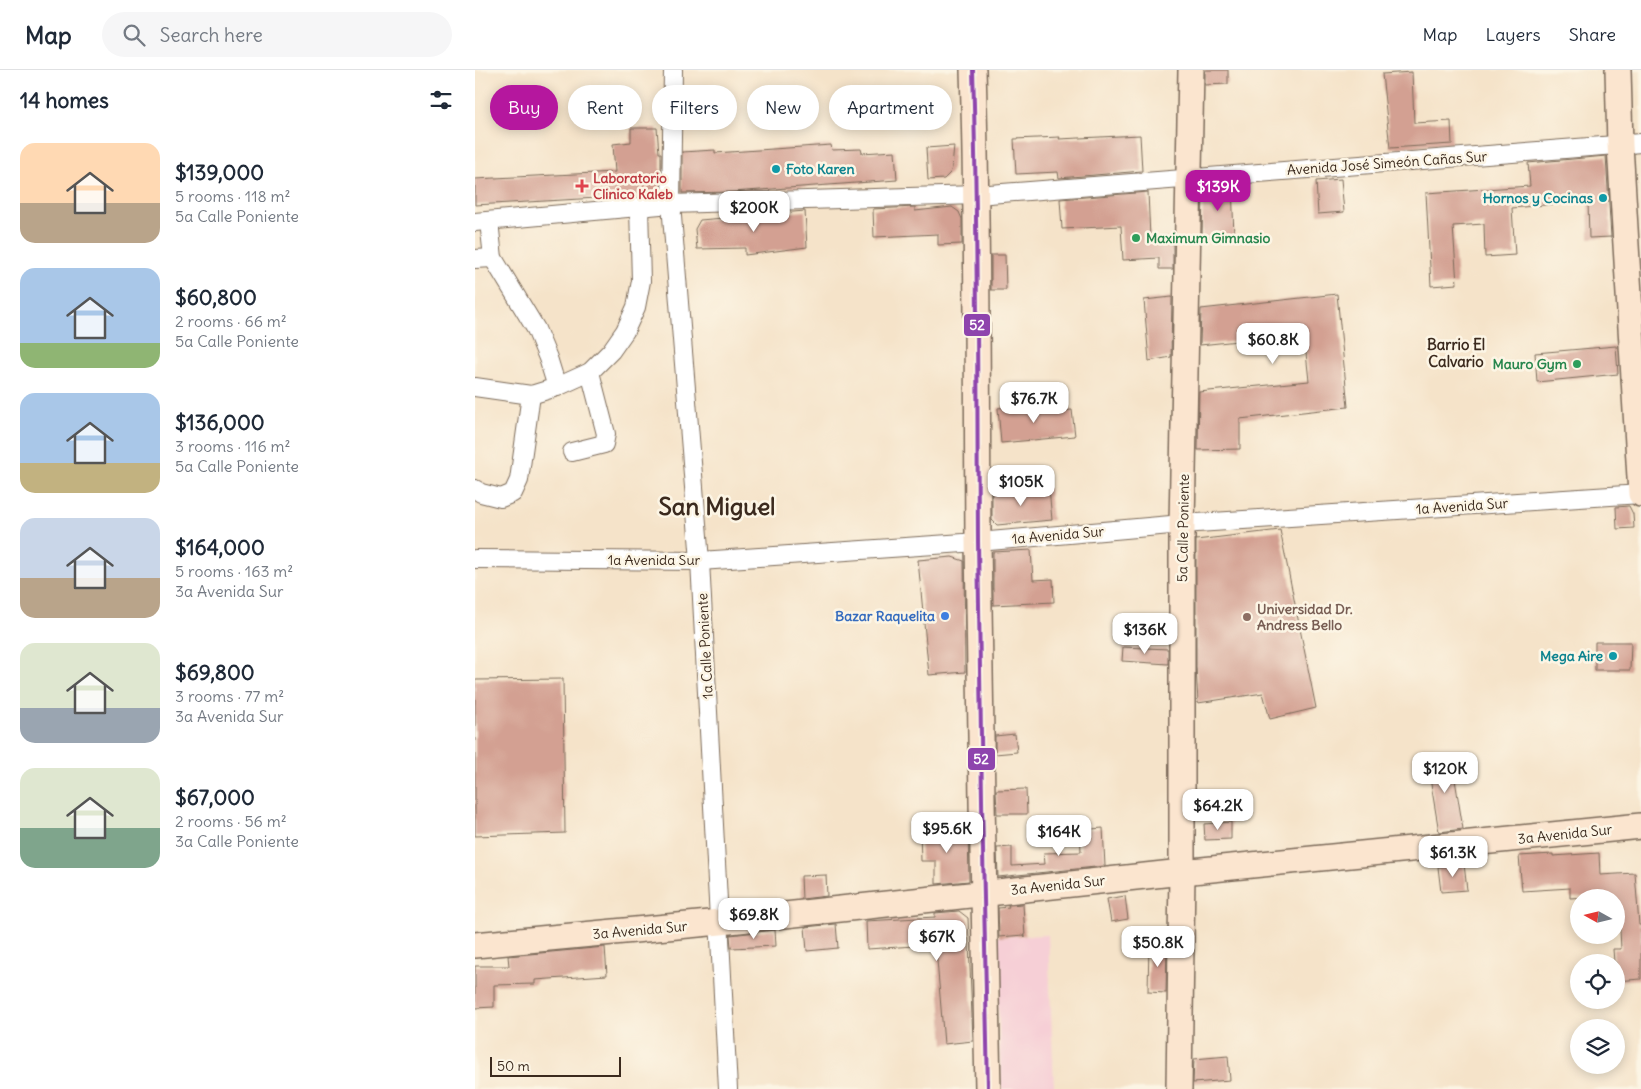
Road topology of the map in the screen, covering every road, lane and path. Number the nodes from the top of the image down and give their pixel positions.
1 (673, 70) edge
2 (973, 70) edge
3 (1191, 70) edge
4 (1619, 70) edge
5 (1631, 144) edge
6 (1190, 178) junction
7 (977, 195) junction
8 (671, 204) junction
9 (639, 207) junction
10 (482, 221) edge
11 (493, 258) junction
12 (475, 260) edge
13 (591, 372) junction
14 (475, 387) edge
15 (557, 387) junction
16 (531, 395) junction
17 (572, 452) dead end
18 (475, 489) edge
19 (1641, 494) edge
20 (1182, 524) junction
21 (979, 542) junction
22 (475, 559) edge
23 (700, 561) junction
24 (1641, 826) edge
25 (1182, 872) junction
26 (983, 894) junction
27 (720, 922) junction
28 (475, 945) edge
29 (728, 1089) edge
30 (988, 1089) edge
31 (1179, 1089) edge

1 - 8 street, 1a Calle Poniente
2 - 7 street
3 - 6 street, 5a Calle Poniente
4 - 5 street
5 - 6 street, Avenida José Simeón Cañas Sur
5 - 19 street
6 - 7 street, Avenida José Simeón Cañas Sur
6 - 20 street, 5a Calle Poniente
7 - 8 street, Avenida José Simeón Cañas Sur
7 - 21 street
8 - 9 street, Avenida José Simeón Cañas Sur
8 - 23 street, 1a Calle Poniente
9 - 10 street, Avenida José Simeón Cañas Sur
9 - 13 street
10 - 11 street
11 - 12 street
11 - 15 street
13 - 15 street
13 - 17 street
14 - 16 street
15 - 16 street
16 - 18 street
19 - 20 street, 1a Avenida Sur
20 - 21 street, 1a Avenida Sur
20 - 25 street, 5a Calle Poniente
21 - 23 street, 1a Avenida Sur
21 - 26 street
22 - 23 street, 1a Avenida Sur
23 - 27 street, 1a Calle Poniente
24 - 25 street, 3a Avenida Sur
25 - 26 street, 3a Avenida Sur
25 - 31 street, 5a Calle Poniente
26 - 27 street, 3a Avenida Sur
26 - 30 street
27 - 28 street, 3a Avenida Sur
27 - 29 street, 1a Calle Poniente

